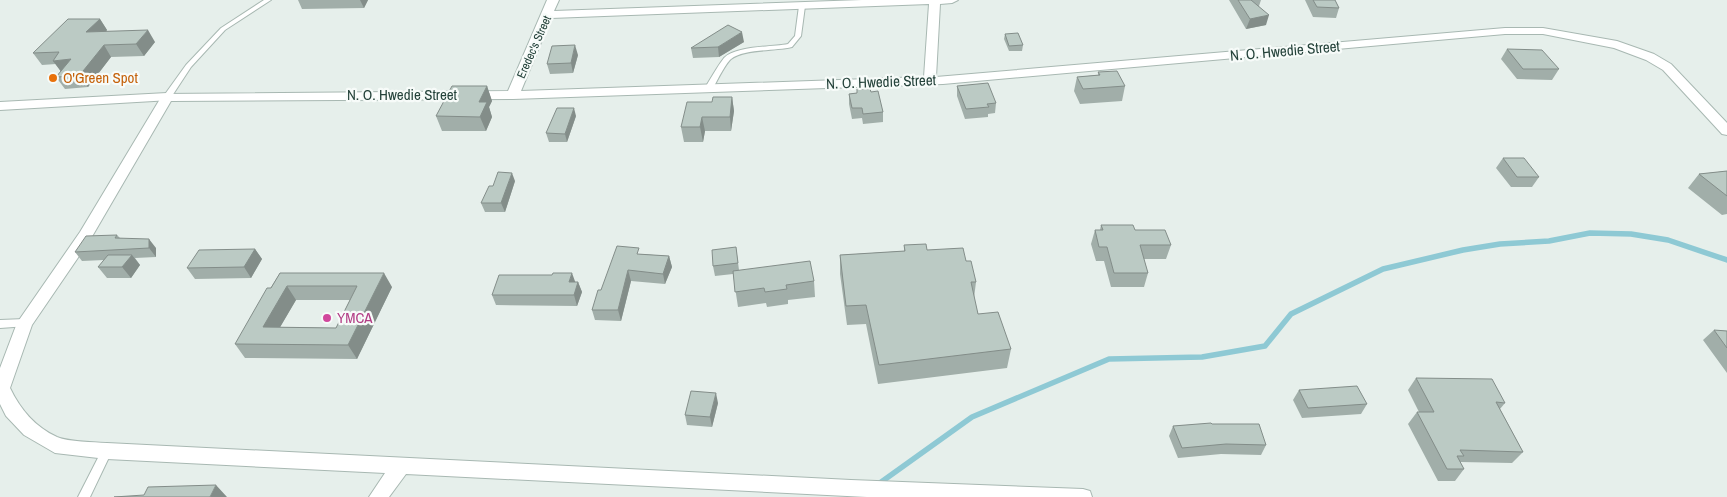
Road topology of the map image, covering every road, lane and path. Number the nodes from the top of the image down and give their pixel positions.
1 (268, 0) edge
2 (553, 0) edge
3 (952, 0) edge
4 (935, 2) junction
5 (802, 6) junction
6 (548, 15) junction
7 (930, 80) junction
8 (708, 88) junction
9 (513, 94) junction
10 (167, 97) junction
11 (0, 106) edge
12 (1721, 116) edge
13 (1727, 131) edge
14 (26, 323) junction
15 (0, 324) edge
16 (107, 451) junction
17 (402, 465) junction
18 (84, 497) edge
19 (378, 497) edge
20 (1083, 497) edge

1 - 10 lane
2 - 6 street, Eredec's Street
3 - 4 street
4 - 5 street
4 - 7 street
5 - 6 street
5 - 8 lane
6 - 9 street, Eredec's Street
7 - 8 street, N. O. Hwedie Street
7 - 12 street, N. O. Hwedie Street
8 - 9 street, N. O. Hwedie Street
9 - 10 street, N. O. Hwedie Street
10 - 11 street, N. O. Hwedie Street
10 - 14 street
12 - 13 street, N. O. Hwedie Street
14 - 15 lane
14 - 16 street
16 - 17 street
16 - 18 lane
17 - 19 street
17 - 20 street

